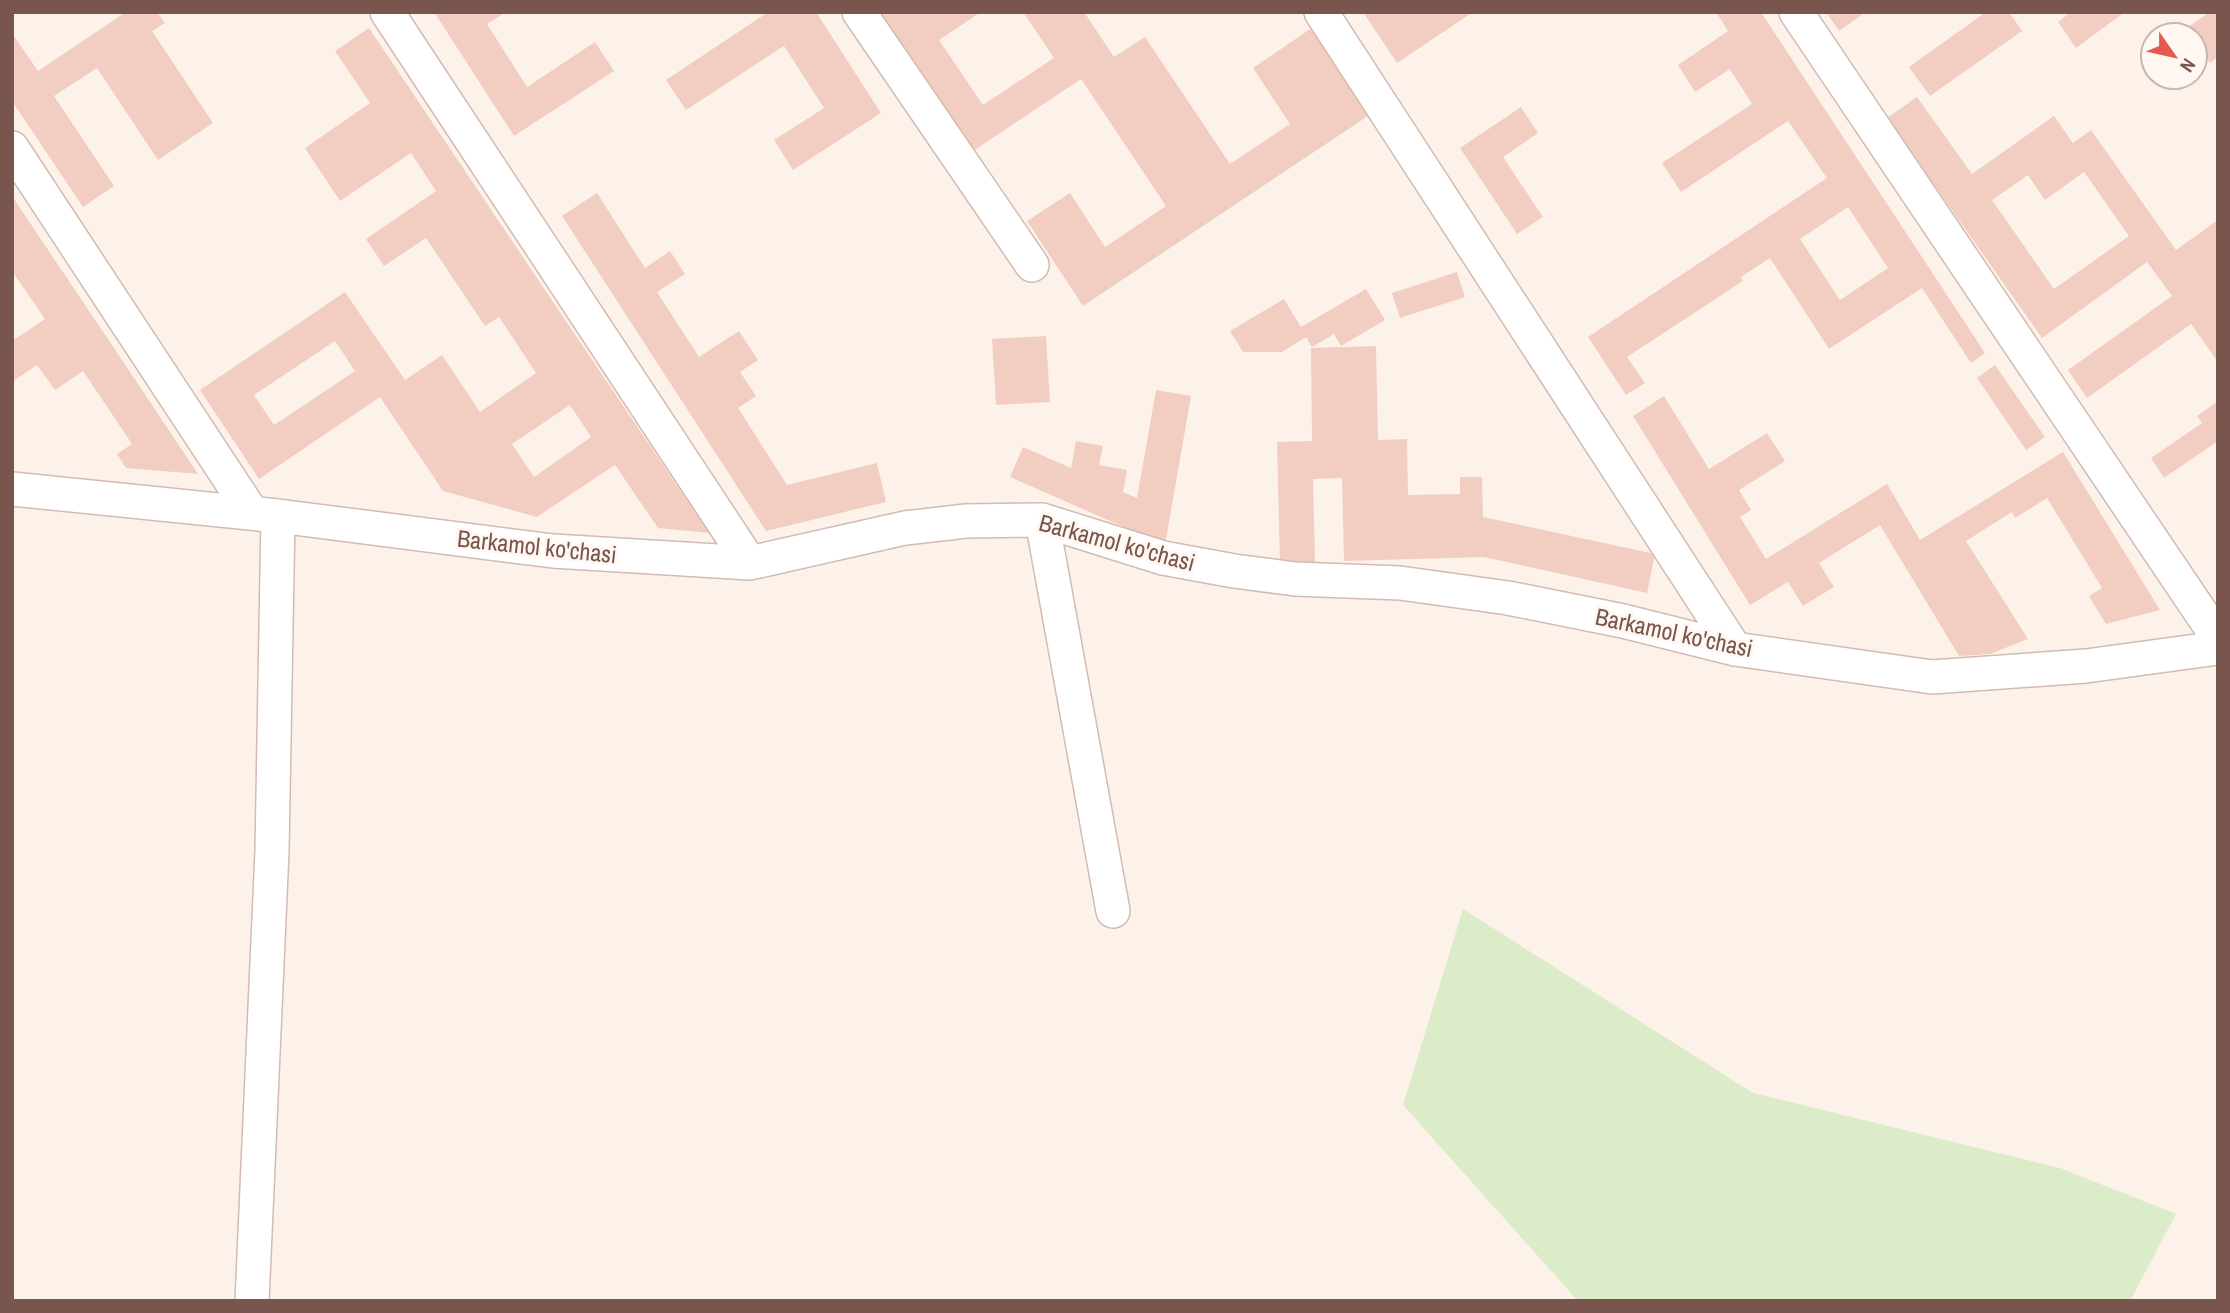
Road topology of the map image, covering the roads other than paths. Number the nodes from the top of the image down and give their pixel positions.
1 (387, 12) edge
2 (859, 12) edge
3 (1321, 12) edge
4 (1796, 12) edge
5 (12, 148) edge
6 (1032, 265) dead end
7 (12, 489) edge
8 (265, 514) junction
9 (1042, 520) junction
10 (750, 563) junction
11 (2218, 638) edge
12 (2218, 648) edge
13 (1735, 649) junction
14 (1113, 911) dead end
15 (252, 1301) edge

1 - 10 street
2 - 6 street
3 - 13 street
4 - 11 street
5 - 8 street
7 - 8 street, Barkamol ko'chasi
8 - 10 street, Barkamol ko'chasi
8 - 15 street
9 - 10 street, Barkamol ko'chasi
9 - 13 street, Barkamol ko'chasi
9 - 14 street
12 - 13 street, Barkamol ko'chasi

